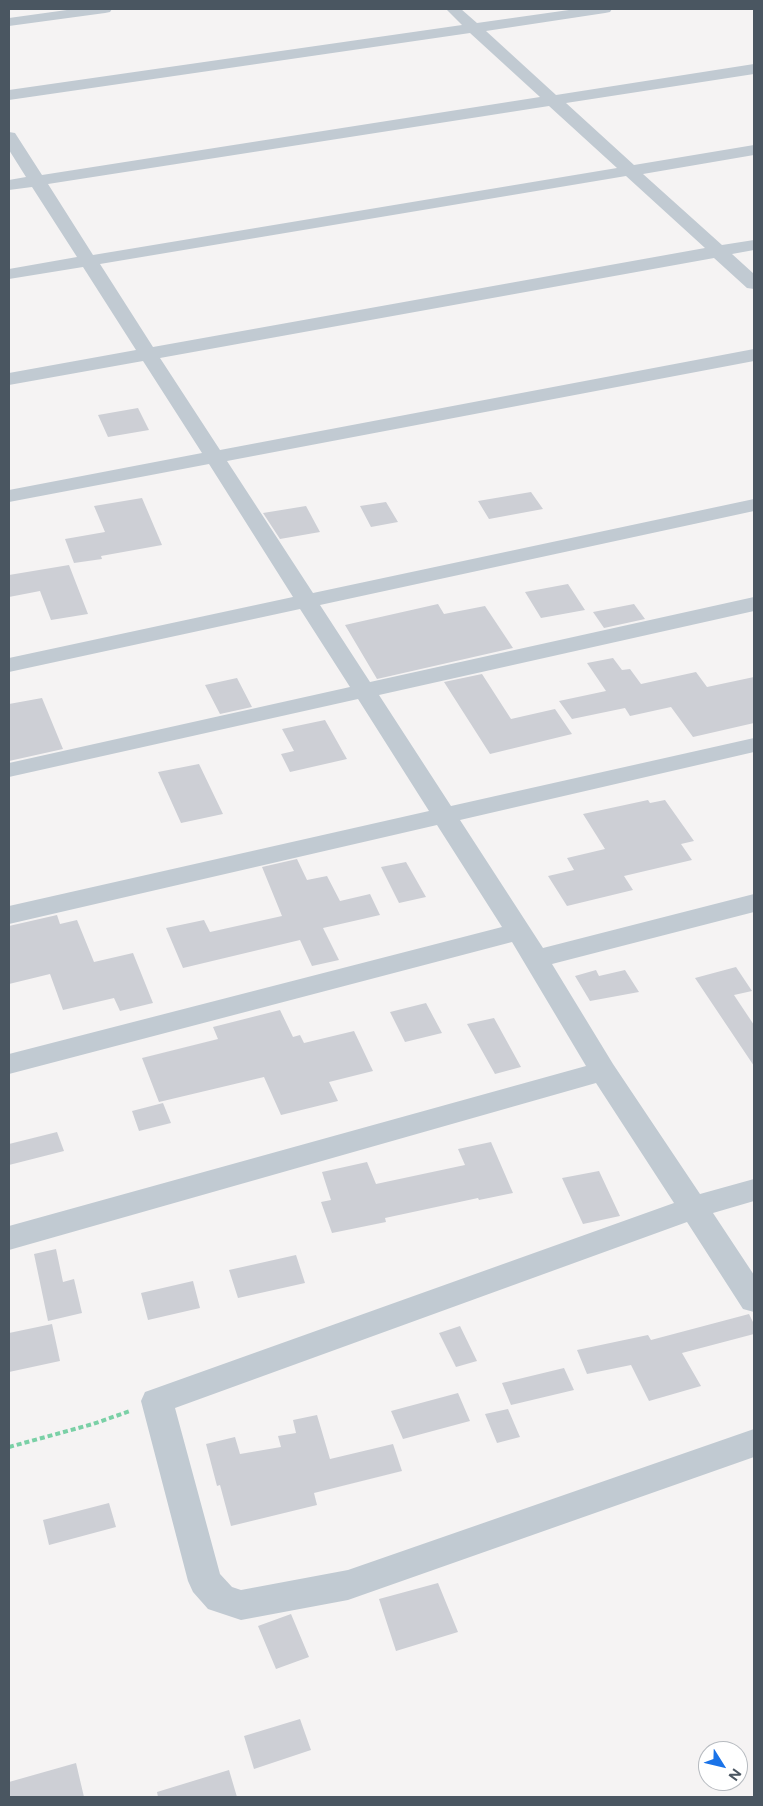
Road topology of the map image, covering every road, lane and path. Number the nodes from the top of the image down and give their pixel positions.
1 (105, 9) edge
2 (453, 9) edge
3 (605, 9) edge
4 (9, 22) edge
5 (474, 28) junction
6 (754, 69) edge
7 (9, 95) edge
8 (553, 100) junction
9 (9, 137) edge
10 (754, 150) edge
11 (630, 170) junction
12 (37, 181) junction
13 (9, 185) edge
14 (754, 244) edge
15 (718, 251) junction
16 (88, 261) junction
17 (9, 274) edge
18 (754, 284) edge
19 (148, 354) junction
20 (754, 355) edge
21 (9, 379) edge
22 (214, 457) junction
23 (9, 496) edge
24 (754, 505) edge
25 (306, 601) junction
26 (754, 604) edge
27 (9, 665) edge
28 (364, 691) junction
29 (754, 744) edge
30 (9, 770) edge
31 (444, 817) junction
32 (754, 903) edge
33 (9, 915) edge
34 (518, 932) junction
35 (536, 959) junction
36 (9, 1064) edge
37 (603, 1070) junction
38 (754, 1190) edge
39 (695, 1207) junction
40 (9, 1238) edge
41 (754, 1300) edge
42 (157, 1401) junction
43 (754, 1443) edge
44 (9, 1447) edge

1 - 4 street
2 - 5 street
3 - 5 street
5 - 7 street
5 - 8 street
6 - 8 street
8 - 11 street
8 - 12 street
9 - 12 street
10 - 11 street
11 - 15 street
11 - 16 street
12 - 13 street
12 - 16 street
14 - 15 street
15 - 18 street
15 - 19 street
16 - 17 street
16 - 19 street
19 - 21 street
19 - 22 street
20 - 22 street
22 - 23 street
22 - 25 street
24 - 25 street
25 - 27 street
25 - 28 street
26 - 28 street
28 - 30 street
28 - 31 street
29 - 31 street
31 - 33 street
31 - 34 street
32 - 35 street
34 - 35 street
34 - 36 street
35 - 37 street
37 - 39 street
37 - 40 street
38 - 39 street
39 - 41 street
39 - 42 street
42 - 43 street
42 - 44 path

